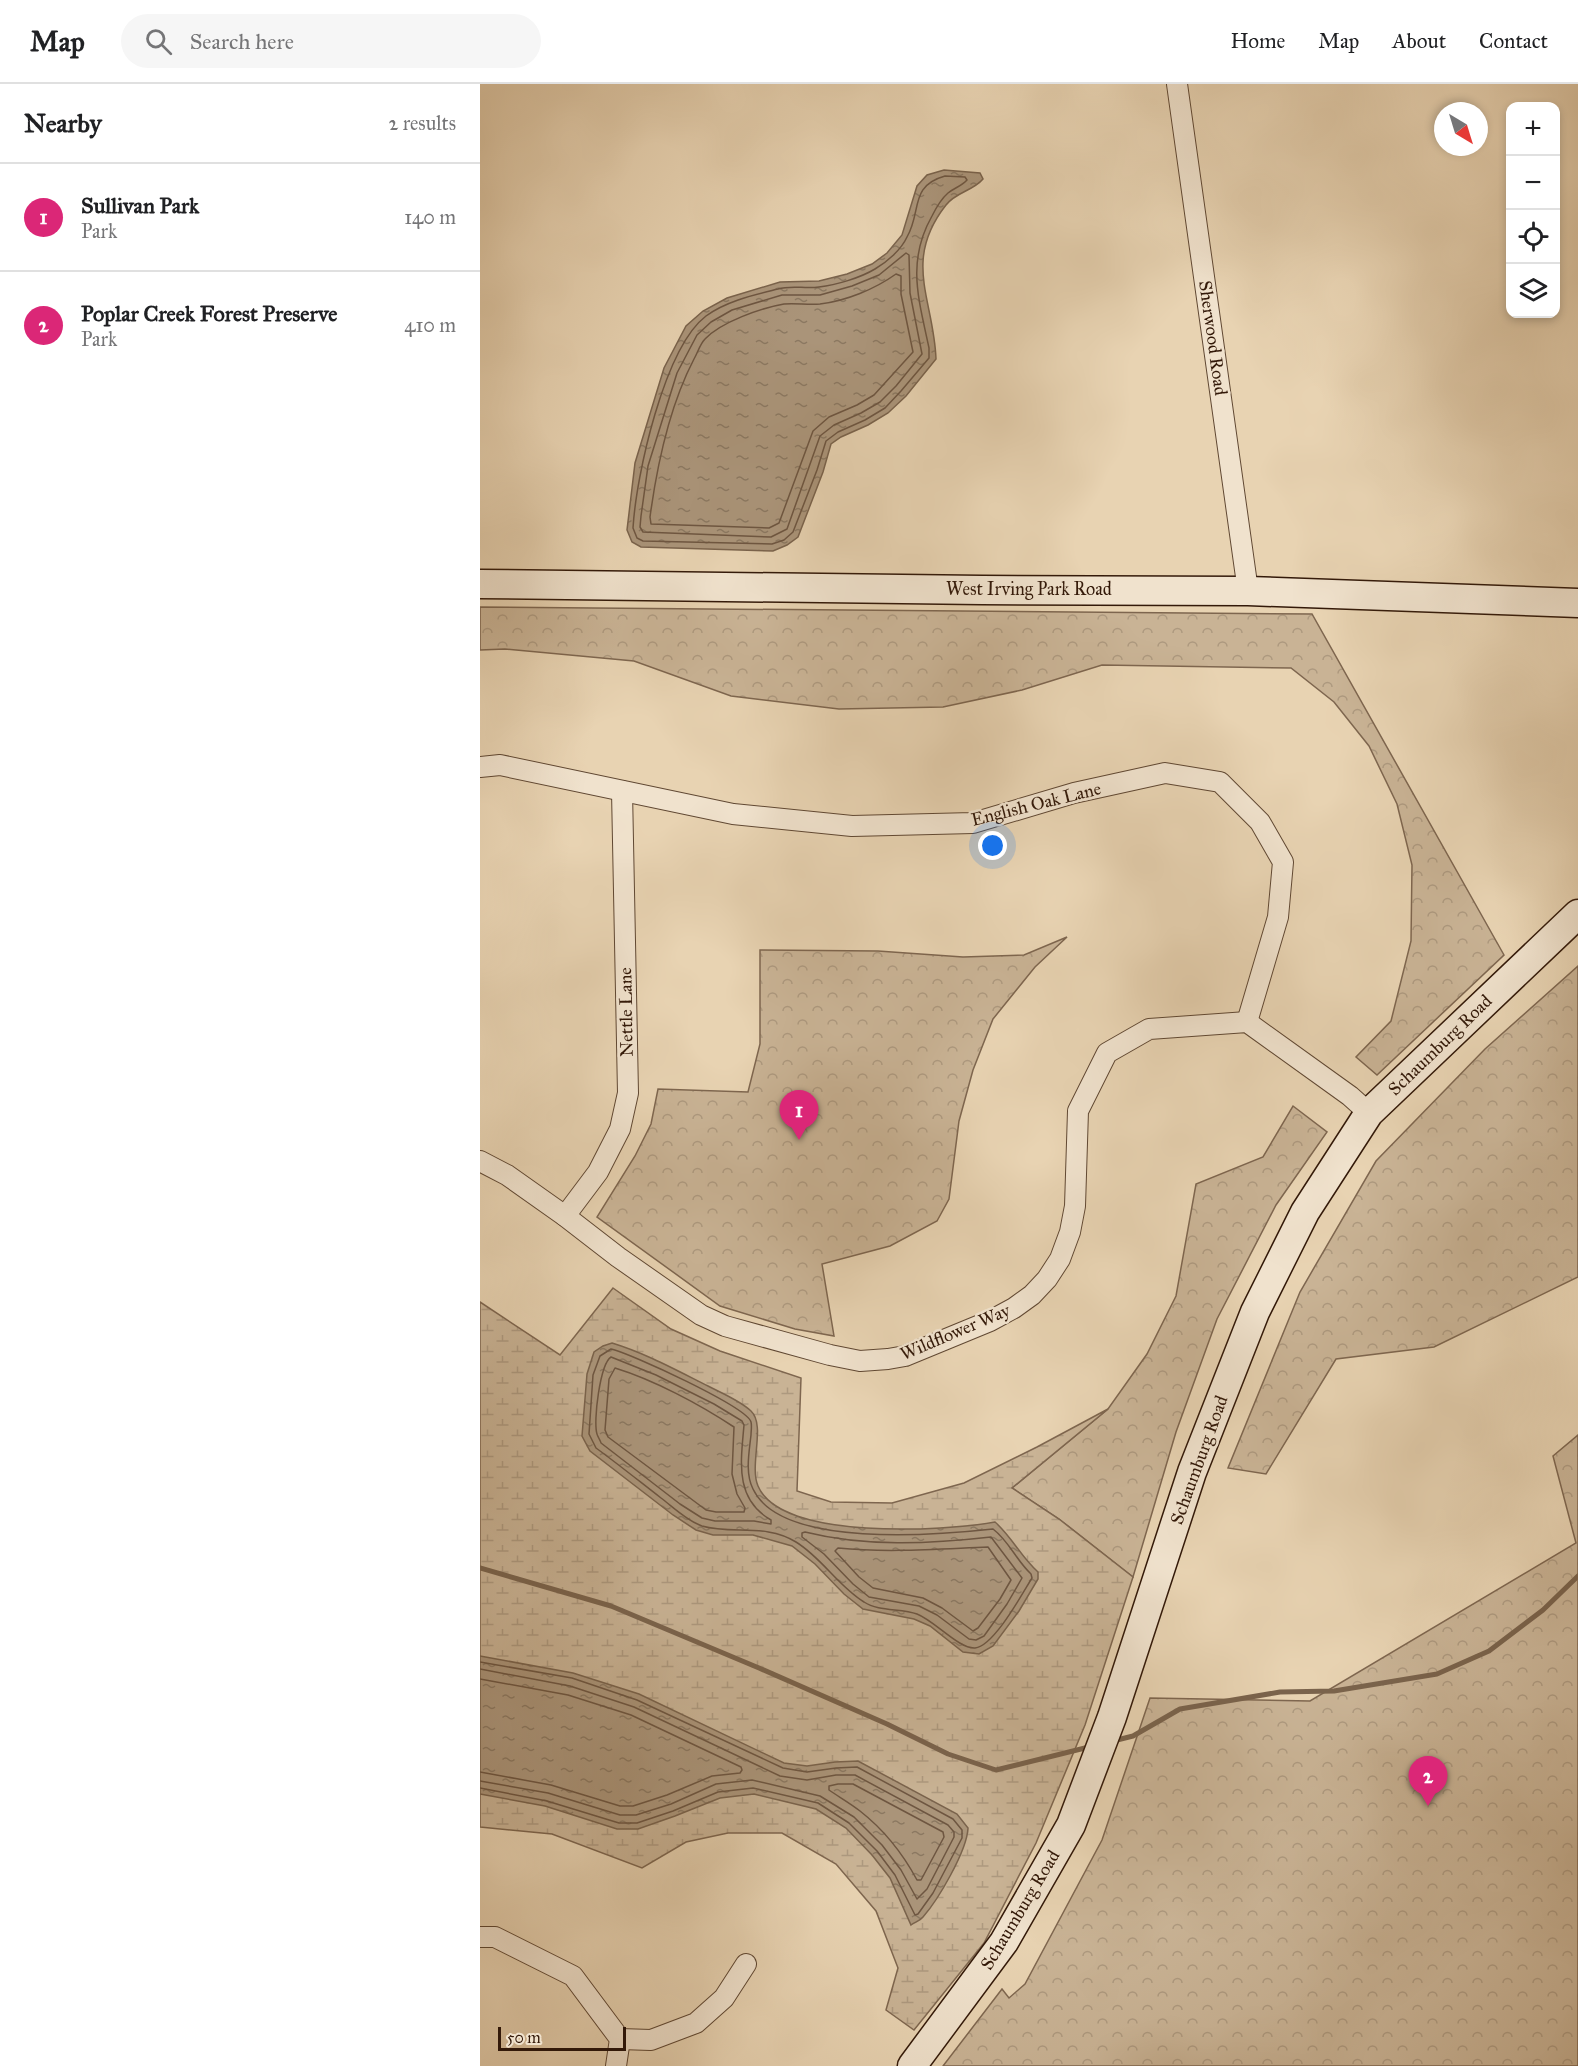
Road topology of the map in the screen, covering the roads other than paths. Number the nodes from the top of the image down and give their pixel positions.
1 (1177, 84) edge
2 (480, 584) edge
3 (1248, 591) junction
4 (1578, 603) edge
5 (480, 766) edge
6 (622, 790) junction
7 (1578, 914) edge
8 (1247, 1022) junction
9 (1369, 1113) junction
10 (480, 1161) edge
11 (565, 1216) junction
12 (480, 1937) edge
13 (746, 1965) dead end
14 (620, 2039) junction
15 (616, 2066) edge
16 (912, 2066) edge

1 - 3 street, Sherwood Road
2 - 3 main road, West Irving Park Road
3 - 4 main road, West Irving Park Road
5 - 6 street, English Oak Lane
6 - 8 street, English Oak Lane
6 - 11 street, Nettle Lane
7 - 9 main road, Schaumburg Road
8 - 9 street
8 - 11 street, Wildflower Way
9 - 16 main road, Schaumburg Road
10 - 11 street, Wildflower Way
12 - 14 street
13 - 14 street
14 - 15 street

